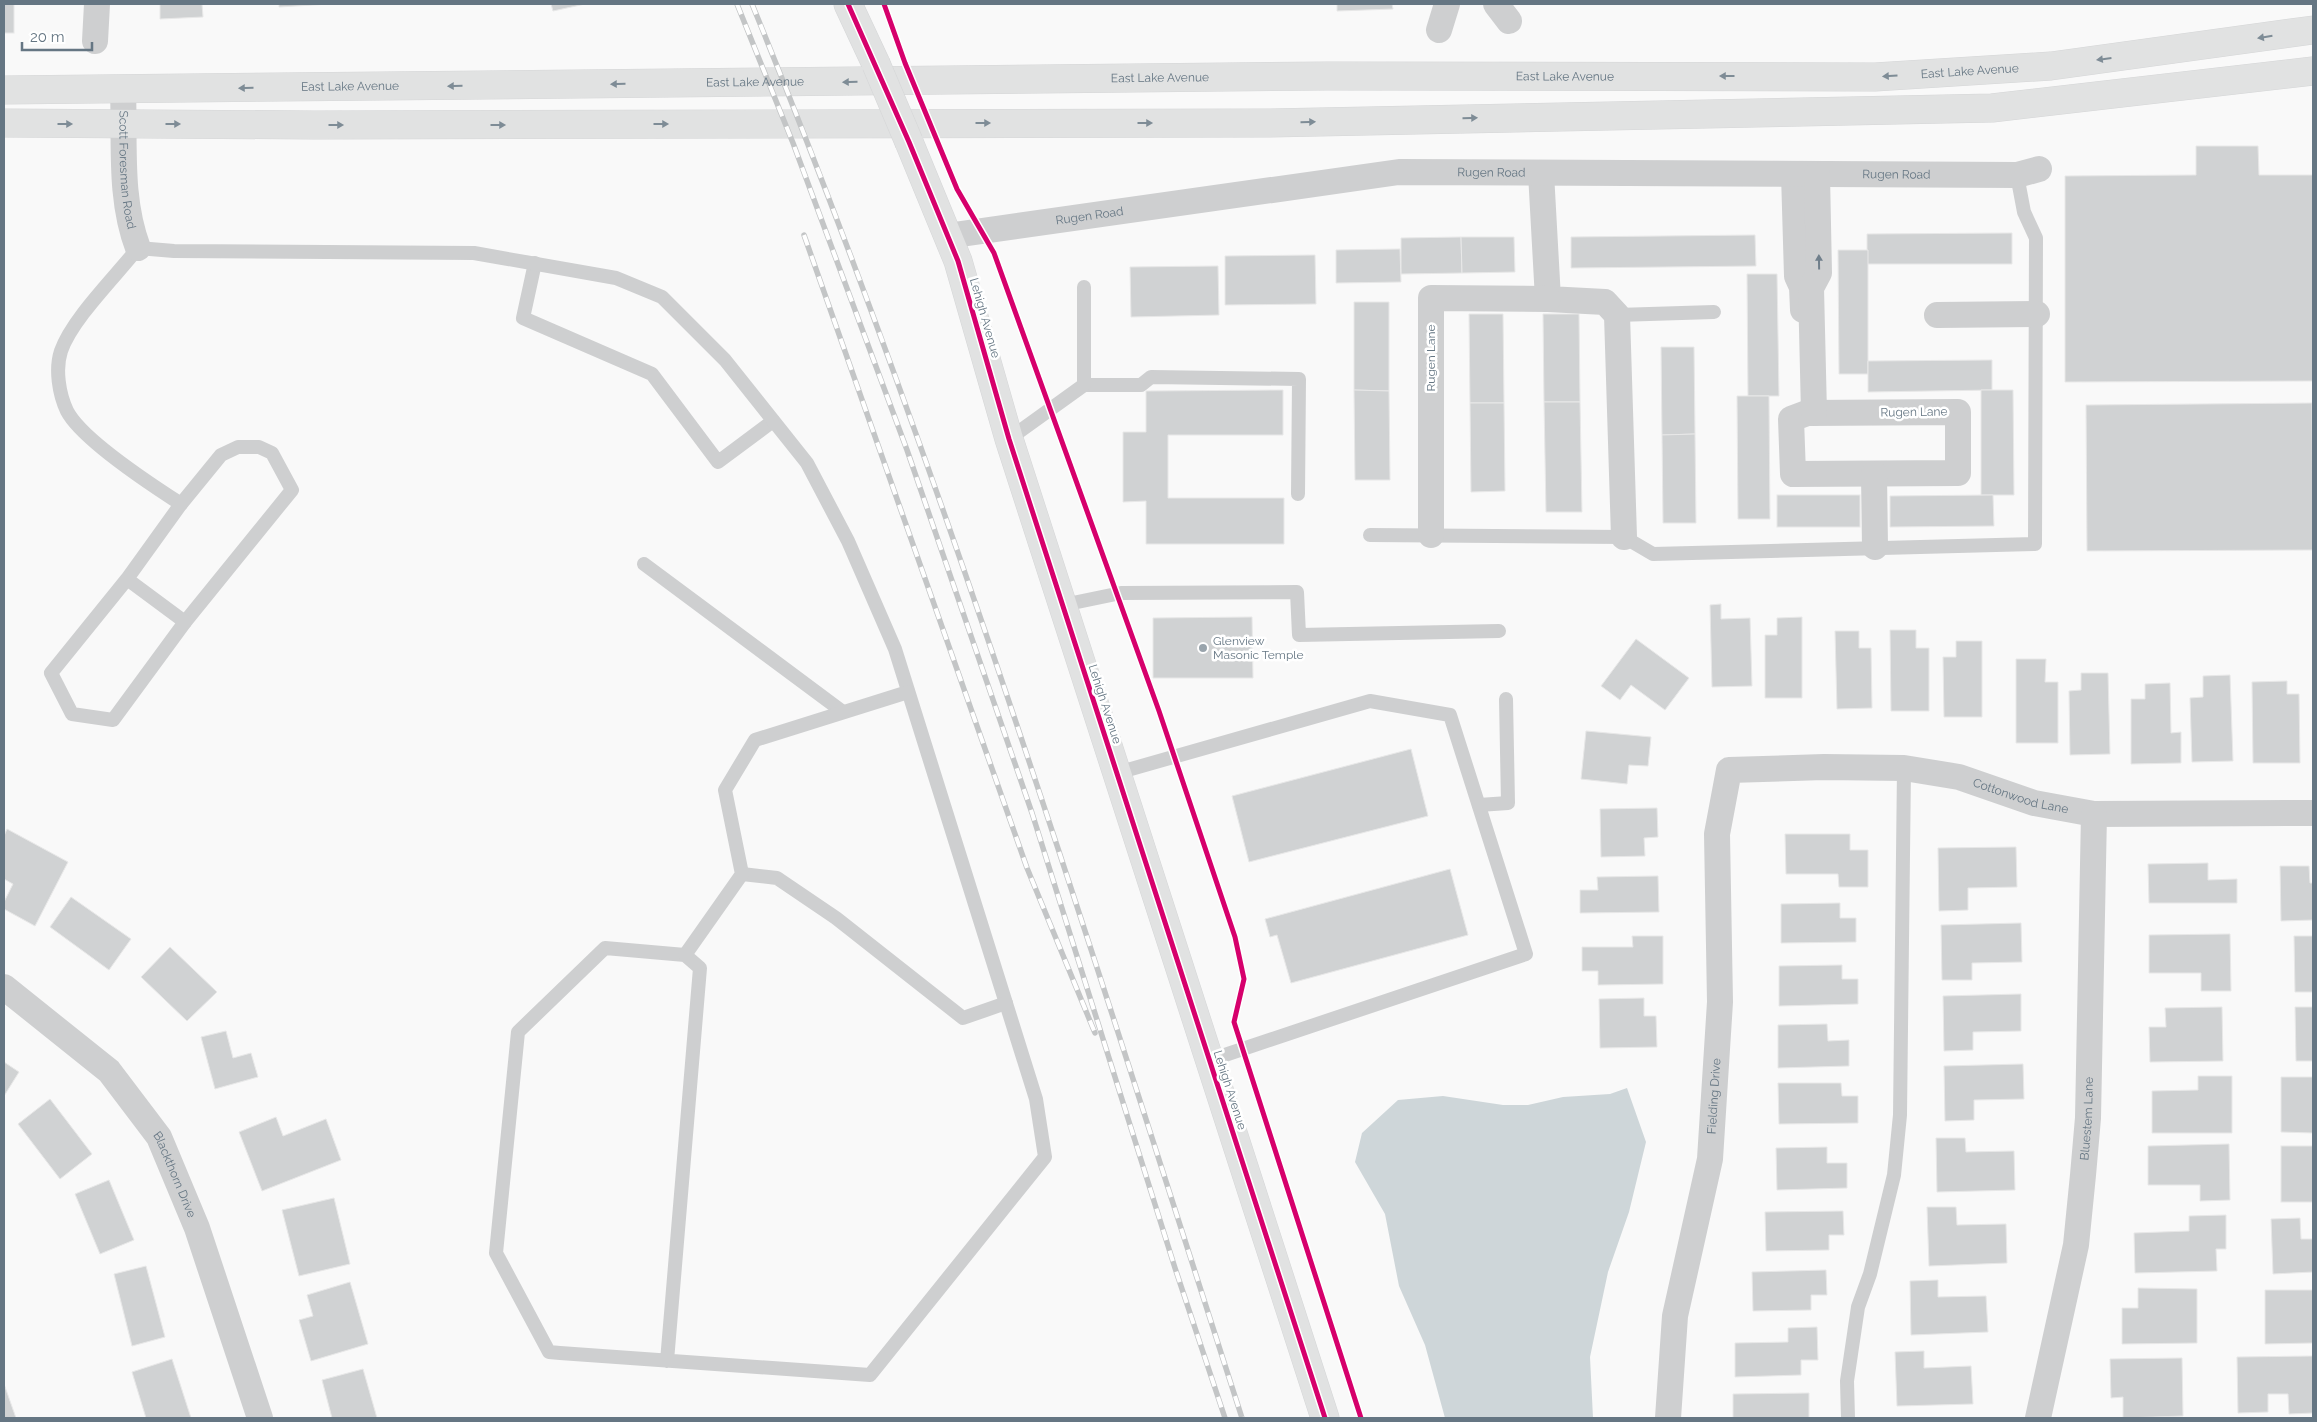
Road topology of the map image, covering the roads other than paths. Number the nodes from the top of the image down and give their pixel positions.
1 (97, 4) edge
2 (848, 4) edge
3 (1447, 4) edge
4 (1439, 30) dead end
5 (2313, 30) edge
6 (95, 41) dead end
7 (2313, 71) edge
8 (4, 90) edge
9 (123, 90) junction
10 (4, 123) edge
11 (124, 124) junction
12 (2028, 172) joint
13 (1541, 173) junction
14 (1806, 175) junction
15 (947, 236) junction
16 (138, 248) junction
17 (535, 264) junction
18 (1084, 286) dead end
19 (1548, 299) junction
20 (1714, 312) dead end
21 (2037, 314) junction
22 (1617, 315) junction
23 (1937, 315) dead end
24 (1084, 385) junction
25 (1810, 413) junction
26 (773, 421) junction
27 (1009, 439) junction
28 (1874, 474) junction
29 (1298, 494) dead end
30 (181, 504) junction
31 (1370, 535) dead end
32 (1431, 535) junction
33 (1624, 537) junction
34 (1875, 547) junction
35 (644, 564) dead end
36 (127, 579) junction
37 (1063, 605) junction
38 (185, 622) junction
39 (1499, 631) dead end
40 (908, 692) junction
41 (1506, 699) dead end
42 (843, 712) junction
43 (1904, 768) junction
44 (1729, 770) joint
45 (1117, 773) junction
46 (1479, 805) junction
47 (2313, 813) edge
48 (2094, 814) junction
49 (742, 874) junction
50 (685, 955) junction
51 (4, 987) edge
52 (1006, 1003) junction
53 (1210, 1060) junction
54 (667, 1361) junction
55 (260, 1418) edge
56 (1325, 1418) edge
57 (1668, 1418) edge
58 (1848, 1418) edge
59 (2038, 1418) edge

1 - 6 street
2 - 15 main road, Lehigh Avenue, bridge
3 - 4 street
5 -> 9 main road, East Lake Avenue
11 -> 7 main road
8 - 9 main road, East Lake Avenue
9 - 11 street, Scott Foresman Road
10 -> 11 main road
11 - 16 street, Scott Foresman Road
12 - 14 street, Rugen Road
12 - 21 lane
13 - 14 street, Rugen Road
13 - 15 street, Rugen Road
13 - 19 street
14 - 25 street
15 - 27 main road, Lehigh Avenue
16 - 17 lane
16 - 30 lane
17 - 26 lane
17 - 26 lane
18 - 24 lane
19 - 22 street, Rugen Lane
19 - 32 street, Rugen Lane
20 - 22 lane
21 - 23 street
21 - 34 lane
22 - 33 street
24 - 27 lane
24 - 29 lane
25 - 28 street, Rugen Lane
25 - 28 street, Rugen Lane
26 - 40 lane
27 - 37 main road, Lehigh Avenue
28 - 34 street
30 - 36 lane
30 - 38 lane
31 - 32 lane
32 - 33 lane
33 - 34 lane
35 - 42 lane
36 - 38 lane
36 - 38 lane
37 - 39 lane
37 - 45 main road, Lehigh Avenue
40 - 42 lane
40 - 52 lane
41 - 46 lane
42 - 49 lane
43 - 44 street, Cottonwood Lane
43 - 48 street, Cottonwood Lane
43 - 58 lane
44 - 57 street, Fielding Drive
45 - 46 lane
45 - 53 main road, Lehigh Avenue
46 - 53 lane
47 - 48 street, Cottonwood Lane
48 - 59 street, Bluestem Lane
49 - 50 lane
49 - 52 lane
50 - 54 lane
50 - 54 lane
51 - 55 street, Blackthorn Drive
52 - 54 lane
53 - 56 main road, Lehigh Avenue

